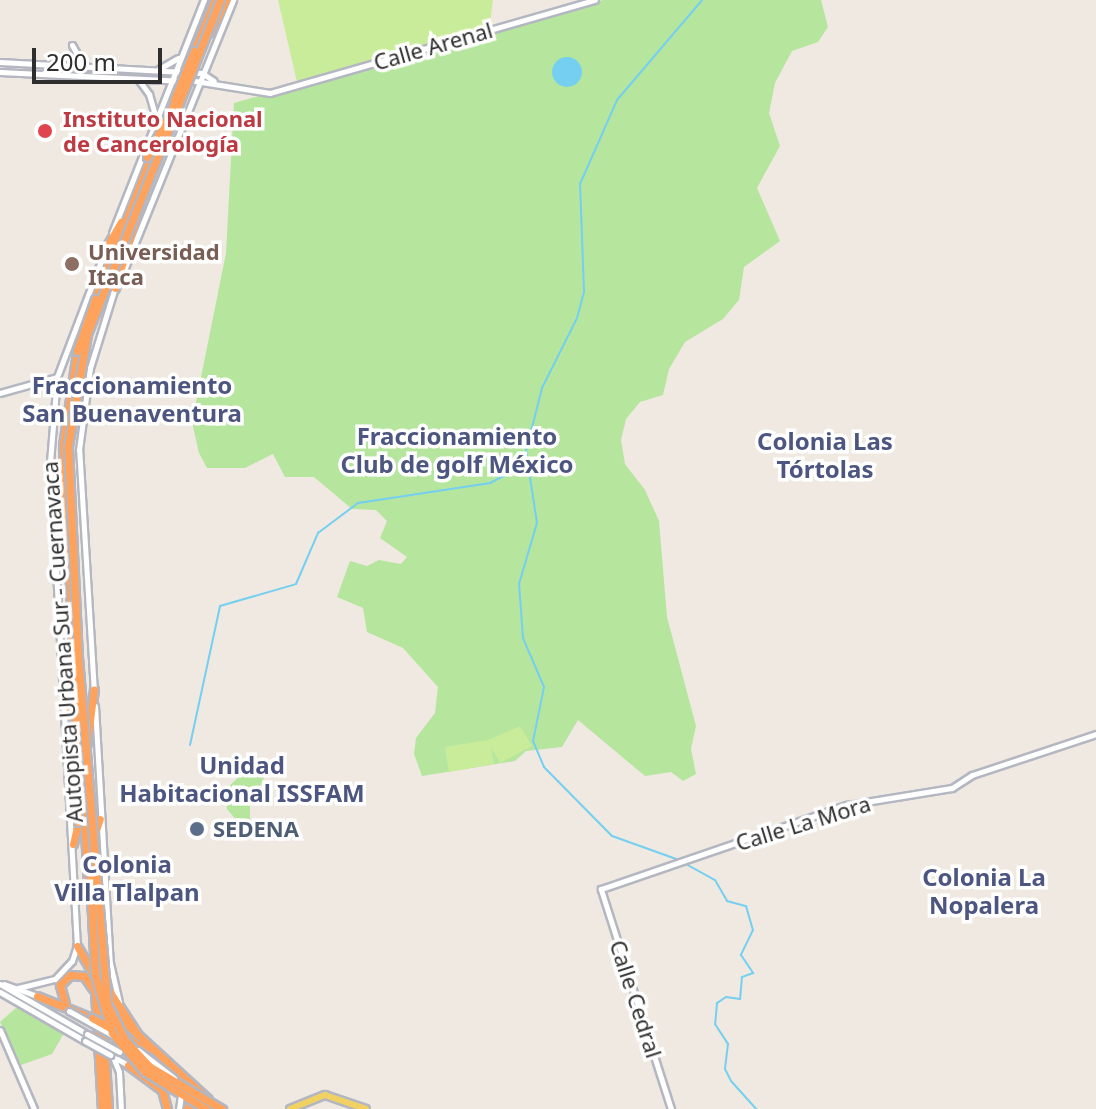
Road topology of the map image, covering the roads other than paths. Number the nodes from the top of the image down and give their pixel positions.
1 (204, 0) edge
2 (222, 0) edge
3 (595, 0) edge
4 (210, 23) junction
5 (72, 45) dead end
6 (199, 51) junction
7 (181, 54) junction
8 (0, 62) edge
9 (86, 68) junction
10 (156, 71) junction
11 (0, 72) edge
12 (174, 72) junction
13 (202, 73) junction
14 (137, 79) junction
15 (170, 81) junction
16 (198, 82) junction
17 (214, 82) junction
18 (178, 100) junction
19 (155, 115) junction
20 (146, 180) junction
21 (138, 198) junction
22 (107, 246) junction
23 (115, 288) junction
24 (57, 377) junction
25 (0, 393) edge
26 (74, 639) junction
27 (94, 689) junction
28 (62, 690) junction
29 (1096, 734) edge
30 (83, 746) junction
31 (86, 756) junction
32 (100, 819) junction
33 (92, 842) junction
34 (73, 844) junction
35 (601, 889) joint
36 (77, 946) junction
37 (98, 970) junction
38 (0, 984) edge
39 (18, 988) junction
40 (94, 991) junction
41 (0, 992) edge
42 (37, 996) joint
43 (67, 1007) junction
44 (123, 1014) junction
45 (0, 1030) edge
46 (144, 1043) junction
47 (114, 1055) junction
48 (156, 1055) junction
49 (128, 1065) junction
50 (104, 1107) edge
51 (202, 1108) edge
52 (34, 1109) edge
53 (121, 1109) edge
54 (167, 1109) edge
55 (179, 1109) edge
56 (221, 1109) edge
57 (290, 1109) edge
58 (366, 1109) edge
59 (671, 1109) edge

1 - 7 main road
2 - 4 highway
2 - 4 highway
2 - 6 highway
2 - 13 main road
2 - 18 highway, Autopista Urbana Sur - Cuernavaca, bridge
3 - 17 main road, Calle Arenal
4 - 6 highway
5 - 9 main road
6 - 18 highway, bridge
7 - 10 main road
7 - 12 main road
8 - 9 main road
9 - 10 main road
10 - 12 main road
11 - 14 main road
12 - 13 main road
12 - 15 main road
13 - 16 main road
13 - 17 main road
14 - 15 main road
14 - 19 main road
15 - 16 main road
15 - 19 main road
16 - 17 main road
16 - 23 main road
18 - 20 highway
18 - 20 highway, bridge
18 - 20 highway, bridge
18 - 26 highway, Autopista Urbana Sur - Cuernavaca, bridge
18 - 31 highway, Autopista Urbana Sur - Cuernavaca, bridge
19 - 22 main road
20 - 21 highway
21 - 22 highway
21 - 23 highway
21 - 30 highway
22 - 24 main road
23 - 27 main road
24 - 25 main road
24 - 28 main road
26 - 34 highway, bridge
26 - 51 highway, Autopista Urbana Sur - Cuernavaca, bridge
27 - 30 highway
27 - 32 main road
28 - 30 highway
28 - 34 main road
29 - 35 main road, Calle La Mora
30 - 33 highway
30 - 37 highway
31 - 37 highway, bridge
31 - 56 highway, Autopista Urbana Sur - Cuernavaca, bridge
32 - 33 highway
32 - 44 main road
33 - 37 highway
34 - 36 main road
35 - 59 main road, Calle Cedral
36 - 37 highway
36 - 39 main road
37 - 40 highway
37 - 44 highway
37 - 46 highway
37 - 50 highway
38 - 39 main road
38 - 47 main road, bridge
39 - 42 main road
40 - 43 highway
40 - 50 highway
41 - 47 main road, bridge
42 - 43 highway
43 - 48 highway, bridge
43 - 55 main road, bridge
44 - 46 highway
45 - 52 main road
46 - 48 highway
47 - 49 main road
47 - 53 main road
47 - 56 main road
48 - 56 highway
49 - 51 main road
49 - 54 highway
51 - 55 highway
57 - 58 main road

